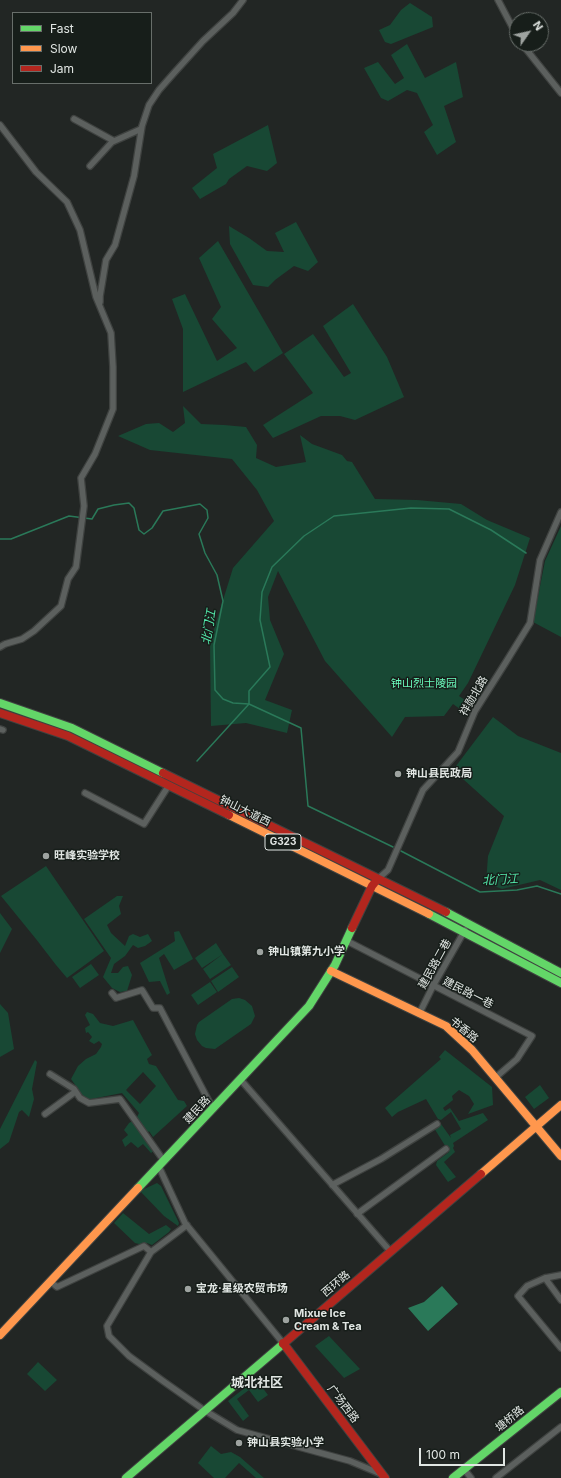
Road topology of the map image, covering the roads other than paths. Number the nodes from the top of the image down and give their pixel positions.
1 (243, 0) edge
2 (498, 0) edge
3 (509, 21) edge
4 (528, 52) edge
5 (561, 93) edge
6 (74, 119) dead end
7 (0, 125) edge
8 (141, 129) junction
9 (114, 141) junction
10 (90, 166) dead end
11 (100, 307) junction
12 (561, 512) edge
13 (0, 647) edge
14 (0, 703) edge
15 (0, 713) edge
16 (173, 778) junction
17 (168, 786) junction
18 (85, 793) dead end
19 (379, 878) junction
20 (372, 886) junction
21 (469, 924) junction
22 (464, 932) junction
23 (347, 941) junction
24 (331, 971) junction
25 (561, 973) edge
26 (561, 983) edge
27 (433, 986) junction
28 (112, 993) dead end
29 (419, 1014) junction
30 (50, 1074) dead end
31 (495, 1078) junction
32 (240, 1079) junction
33 (76, 1092) junction
34 (561, 1105) edge
35 (212, 1109) junction
36 (46, 1114) dead end
37 (437, 1124) dead end
38 (536, 1127) junction
39 (446, 1149) dead end
40 (561, 1156) edge
41 (161, 1164) junction
42 (332, 1185) junction
43 (357, 1214) junction
44 (187, 1225) junction
45 (151, 1252) junction
46 (391, 1252) junction
47 (561, 1275) edge
48 (545, 1278) junction
49 (50, 1281) junction
50 (561, 1300) edge
51 (0, 1334) edge
52 (283, 1343) junction
53 (561, 1348) edge
54 (561, 1392) edge
55 (204, 1410) junction
56 (561, 1428) edge
57 (464, 1469) junction
58 (383, 1476) edge
59 (126, 1478) edge
60 (453, 1478) edge
61 (471, 1478) edge
62 (496, 1478) edge

1 - 8 street
2 - 3 street
4 - 5 street
6 - 9 street
7 - 11 street
8 - 9 street
8 - 11 street
9 - 10 street
11 - 13 street
12 - 19 street, 祥勋北路
14 - 16 main road, 钟山大道西 / G323
15 - 17 main road, 钟山大道西 / G323
16 - 17 street
16 - 19 main road, 钟山大道西 / G323
17 - 18 street
17 - 20 main road, 钟山大道西 / G323
19 - 20 main road, 建民路
19 - 21 main road, 钟山大道西 / G323
20 - 22 main road, 钟山大道西 / G323
20 - 23 main road, 建民路
21 - 22 street, 建民路二巷
21 - 25 main road, 钟山大道西 / G323
22 - 26 main road, 钟山大道西 / G323
22 - 27 street, 建民路二巷
23 - 24 main road, 建民路
23 - 27 street, 建民路一巷
24 - 29 main road, 书香路
24 - 32 main road, 建民路
27 - 29 street, 建民路二巷
27 - 31 street, 建民路一巷
28 - 35 street
29 - 31 main road, 书香路
30 - 33 street
31 - 38 main road, 书香路
32 - 35 main road, 建民路
32 - 42 street
33 - 36 street
33 - 41 street
34 - 38 main road, 西环路
35 - 41 main road, 建民路
37 - 42 street
38 - 40 main road, 书香路
38 - 46 main road, 西环路
39 - 43 street
41 - 44 street
41 - 49 main road, 建民路
42 - 43 street
43 - 46 street
44 - 45 street
44 - 52 street
45 - 49 street
45 - 55 street
46 - 52 main road, 西环路
47 - 48 street
48 - 50 street
48 - 53 street
49 - 51 main road, 建民路
52 - 55 main road, 西环路
52 - 58 main road, 广场西路
54 - 57 main road, 塘桥路
55 - 58 street
55 - 59 main road, 西环路
56 - 62 street
57 - 60 main road, 塘桥路
57 - 61 street

